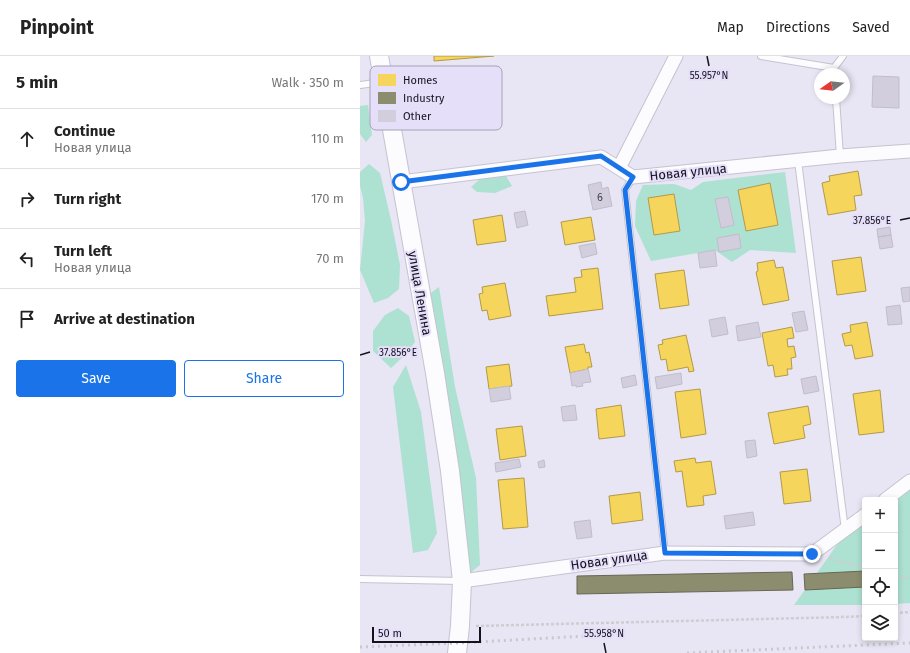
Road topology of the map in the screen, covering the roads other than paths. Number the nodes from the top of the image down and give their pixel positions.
1 (379, 56) edge
2 (676, 56) edge
3 (761, 56) edge
4 (844, 56) edge
5 (381, 66) edge
6 (819, 68) edge
7 (836, 68) edge
8 (370, 84) edge
9 (360, 85) edge
10 (836, 104) edge
11 (392, 130) edge
12 (910, 150) edge
13 (840, 156) junction
14 (798, 161) junction
15 (619, 168) junction
16 (633, 177) junction
17 (401, 182) junction
18 (910, 481) edge
19 (889, 497) edge
20 (862, 517) edge
21 (845, 530) junction
22 (665, 553) junction
23 (360, 579) edge
24 (462, 581) junction
25 (457, 653) edge

1 - 5 main road, улица Ленина
2 - 15 street
3 - 6 lane
4 - 7 lane
8 - 9 lane
10 - 13 lane
11 - 17 main road, улица Ленина
12 - 13 street, Новая улица
13 - 14 street, Новая улица
14 - 16 street, Новая улица
14 - 21 lane
15 - 16 street, Новая улица
15 - 17 street, Новая улица
16 - 22 lane
17 - 24 main road, улица Ленина
18 - 19 street
20 - 21 street
21 - 22 street, Новая улица
22 - 24 street, Новая улица
23 - 24 lane
24 - 25 main road, улица Ленина

